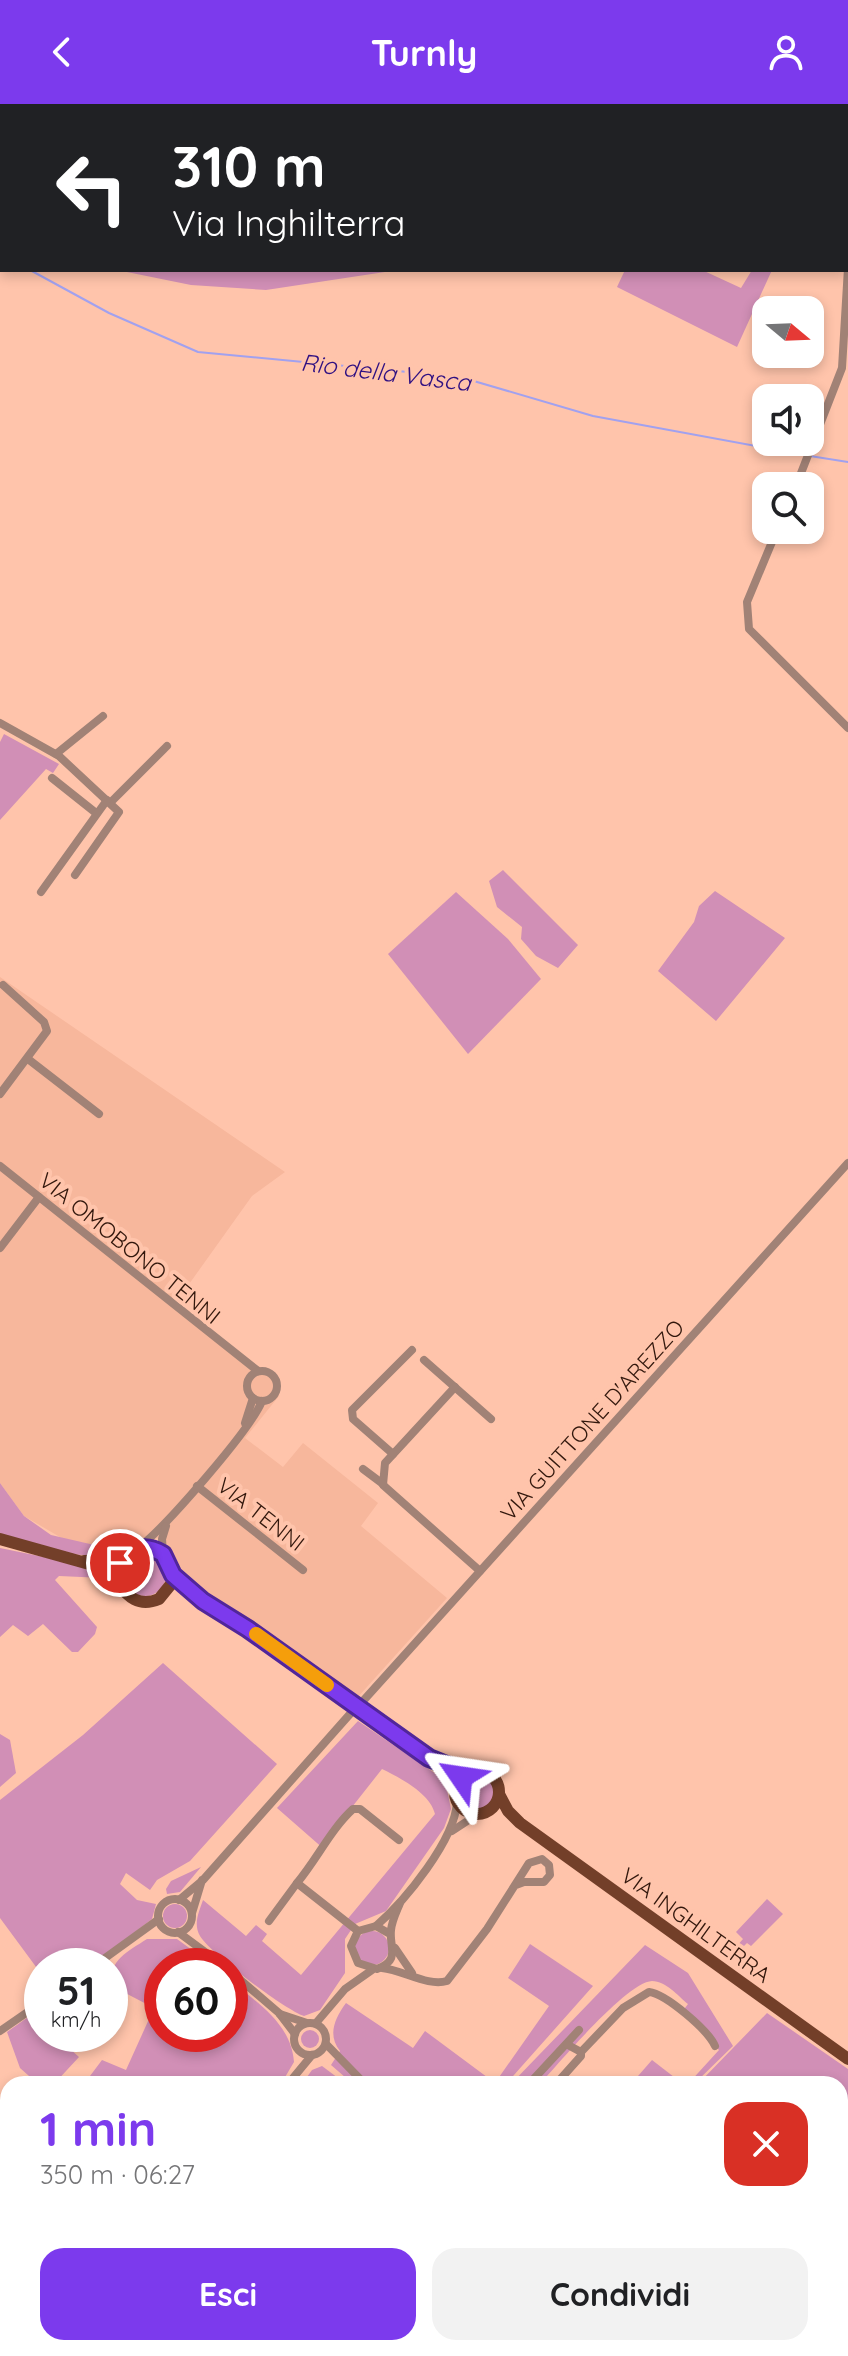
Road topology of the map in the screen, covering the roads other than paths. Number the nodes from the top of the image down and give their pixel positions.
1 (848, 272) edge
2 (802, 472) edge
3 (771, 544) edge
4 (103, 716) dead end
5 (0, 723) edge
6 (848, 728) edge
7 (167, 746) dead end
8 (56, 754) junction
9 (52, 778) dead end
10 (109, 802) junction
11 (96, 813) junction
12 (75, 875) dead end
13 (41, 892) dead end
14 (3, 985) dead end
15 (28, 1059) junction
16 (0, 1094) edge
17 (99, 1114) dead end
18 (848, 1163) edge
19 (0, 1166) edge
20 (39, 1197) junction
21 (0, 1248) edge
22 (412, 1350) dead end
23 (238, 1358) junction
24 (424, 1360) dead end
25 (258, 1371) junction
26 (249, 1379) junction
27 (455, 1387) junction
28 (258, 1400) junction
29 (491, 1419) dead end
30 (393, 1454) junction
31 (363, 1469) dead end
32 (383, 1485) junction
33 (197, 1486) junction
34 (170, 1518) junction
35 (0, 1539) edge
36 (138, 1548) junction
37 (163, 1554) junction
38 (125, 1556) junction
39 (84, 1561) junction
40 (303, 1570) dead end
41 (480, 1571) junction
42 (173, 1575) junction
43 (118, 1581) junction
44 (164, 1595) junction
45 (203, 1601) junction
46 (363, 1701) dead end
47 (350, 1714) dead end
48 (429, 1758) junction
49 (466, 1773) junction
50 (499, 1794) junction
51 (456, 1796) junction
52 (481, 1814) junction
53 (520, 1823) junction
54 (448, 1834) junction
55 (399, 1840) dead end
56 (203, 1880) junction
57 (297, 1883) junction
58 (516, 1885) dead end
59 (179, 1900) junction
60 (400, 1903) junction
61 (192, 1913) junction
62 (269, 1921) dead end
63 (160, 1923) junction
64 (188, 1926) junction
65 (376, 1926) junction
66 (178, 1932) junction
67 (390, 1934) junction
68 (356, 1935) junction
69 (198, 1944) junction
70 (120, 1948) edge
71 (203, 1948) edge
72 (395, 1948) junction
73 (354, 1959) junction
74 (377, 1969) junction
75 (412, 1973) junction
76 (248, 1986) edge
77 (345, 1989) junction
78 (334, 2005) junction
79 (279, 2013) junction
80 (24, 2014) edge
81 (311, 2023) junction
82 (325, 2030) junction
83 (579, 2030) dead end
84 (0, 2031) edge
85 (295, 2034) junction
86 (326, 2044) junction
87 (568, 2045) junction
88 (715, 2046) dead end
89 (300, 2051) junction
90 (581, 2052) junction
91 (316, 2054) junction
92 (848, 2059) edge
93 (343, 2064) junction
94 (297, 2070) junction
95 (293, 2076) edge
96 (356, 2076) edge
97 (537, 2076) edge
98 (562, 2076) edge

1 - 2 street
3 - 6 street
4 - 8 street
5 - 8 street
7 - 10 street
8 - 10 street
9 - 11 street
10 - 11 street
10 - 12 street
11 - 13 street
14 - 15 street
15 - 16 street
15 - 17 street
18 - 41 street, VIA GUITTONE D'AREZZO
19 - 20 street, VIA OMOBONO TENNI
20 - 21 street
20 - 23 street, VIA OMOBONO TENNI
22 - 30 street
23 - 25 street, VIA OMOBONO TENNI
23 - 26 street, VIA OMOBONO TENNI
24 - 27 street
25 - 26 street
25 - 28 street
26 - 28 street, VIA OMOBONO TENNI
27 - 29 street
27 - 30 street
28 - 33 street
30 - 32 street
31 - 32 street
32 - 41 street
33 - 34 street
33 - 40 street, VIA TENNI
34 - 36 street
34 - 37 street
35 - 39 main road, VIA INGHILTERRA
36 - 37 main road
36 - 38 main road, VIA INGHILTERRA
37 - 42 main road, VIA INGHILTERRA
38 - 39 main road, VIA INGHILTERRA
38 - 43 main road
39 - 43 main road, VIA INGHILTERRA
41 - 46 street, VIA GUITTONE D'AREZZO
42 - 44 main road
42 - 45 main road, VIA INGHILTERRA
43 - 44 main road, VIA INGHILTERRA
44 - 45 main road, VIA INGHILTERRA
45 - 48 main road, VIA INGHILTERRA
47 - 56 street
48 - 49 main road, VIA INGHILTERRA
48 - 51 main road, VIA INGHILTERRA
49 - 50 main road, VIA INGHILTERRA
49 - 51 main road
50 - 52 main road
50 - 53 main road, VIA INGHILTERRA
51 - 52 main road, VIA INGHILTERRA
51 - 54 street
52 - 53 main road, VIA INGHILTERRA
52 - 54 street
53 - 92 main road, VIA INGHILTERRA
54 - 60 street
55 - 57 street
56 - 59 street
56 - 61 street
57 - 62 street
57 - 68 street
58 - 75 street
59 - 61 street
59 - 63 street
60 - 65 street
60 - 67 street
61 - 64 street
63 - 66 street
63 - 70 street
64 - 66 street
64 - 69 street
65 - 67 street
65 - 68 street
66 - 69 street
67 - 72 street
68 - 73 street
69 - 71 street
72 - 74 street
72 - 75 street
73 - 74 street
73 - 77 street
74 - 75 street
74 - 77 street
76 - 79 street
77 - 78 street
78 - 81 street
78 - 82 street
79 - 81 street
79 - 85 street
80 - 84 street
81 - 82 street
81 - 85 street
82 - 86 street
83 - 87 street
85 - 89 street
86 - 91 street
86 - 93 street
87 - 90 street
87 - 97 street
88 - 90 street
89 - 91 street
89 - 94 street
90 - 98 street
91 - 93 street
91 - 94 street
93 - 96 street
94 - 95 street

